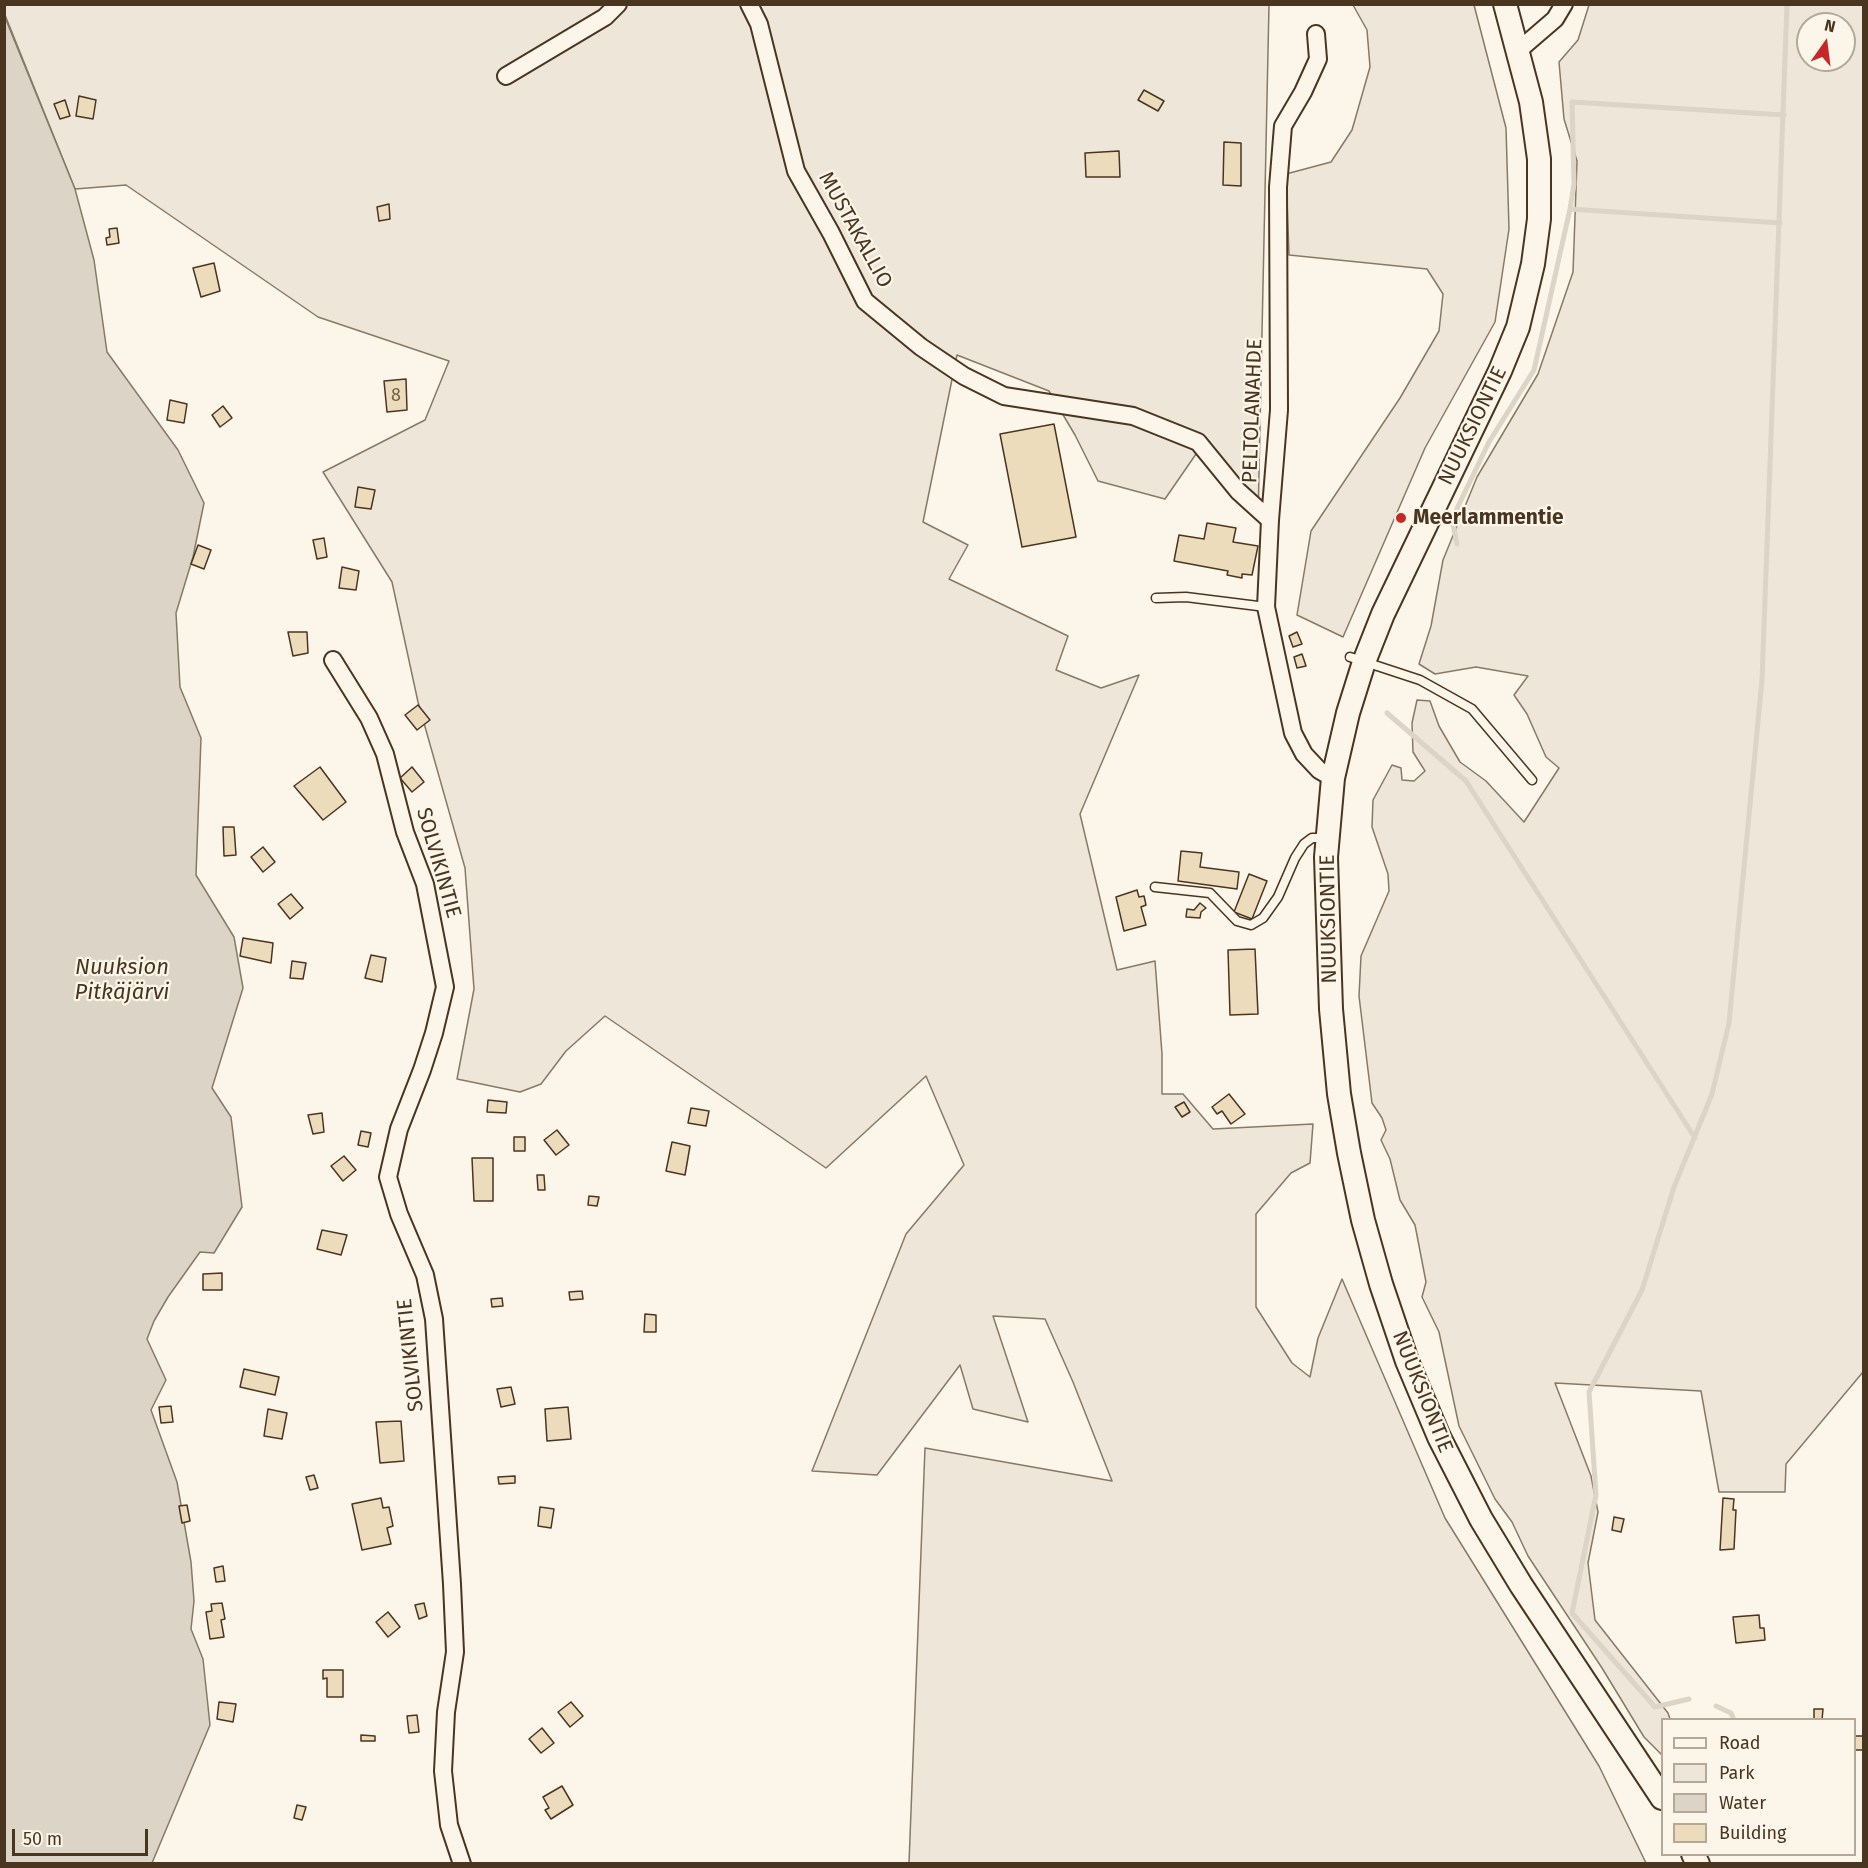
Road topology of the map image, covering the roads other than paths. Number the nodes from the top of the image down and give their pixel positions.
1 (618, 4) edge
2 (749, 4) edge
3 (1505, 4) edge
4 (1564, 4) edge
5 (1316, 34) dead end
6 (1519, 50) junction
7 (506, 76) dead end
8 (1270, 520) junction
9 (1156, 598) dead end
10 (1266, 607) junction
11 (1357, 659) junction
12 (333, 660) dead end
13 (1334, 778) junction
14 (1532, 780) dead end
15 (1327, 837) junction
16 (1155, 887) dead end
17 (1661, 1796) edge
18 (462, 1863) edge

1 - 7 street
2 - 8 street, MUSTAKALLIO
3 - 6 street, NUUKSIONTIE
4 - 6 street
5 - 8 street, PELTOLANAHDE
6 - 11 street, NUUKSIONTIE
8 - 10 street, PELTOLANAHDE
9 - 10 lane
10 - 13 street, PELTOLANAHDE
11 - 13 street, NUUKSIONTIE
11 - 14 lane
12 - 18 street, SOLVIKINTIE
13 - 15 street, NUUKSIONTIE
15 - 16 lane
15 - 17 street, NUUKSIONTIE

